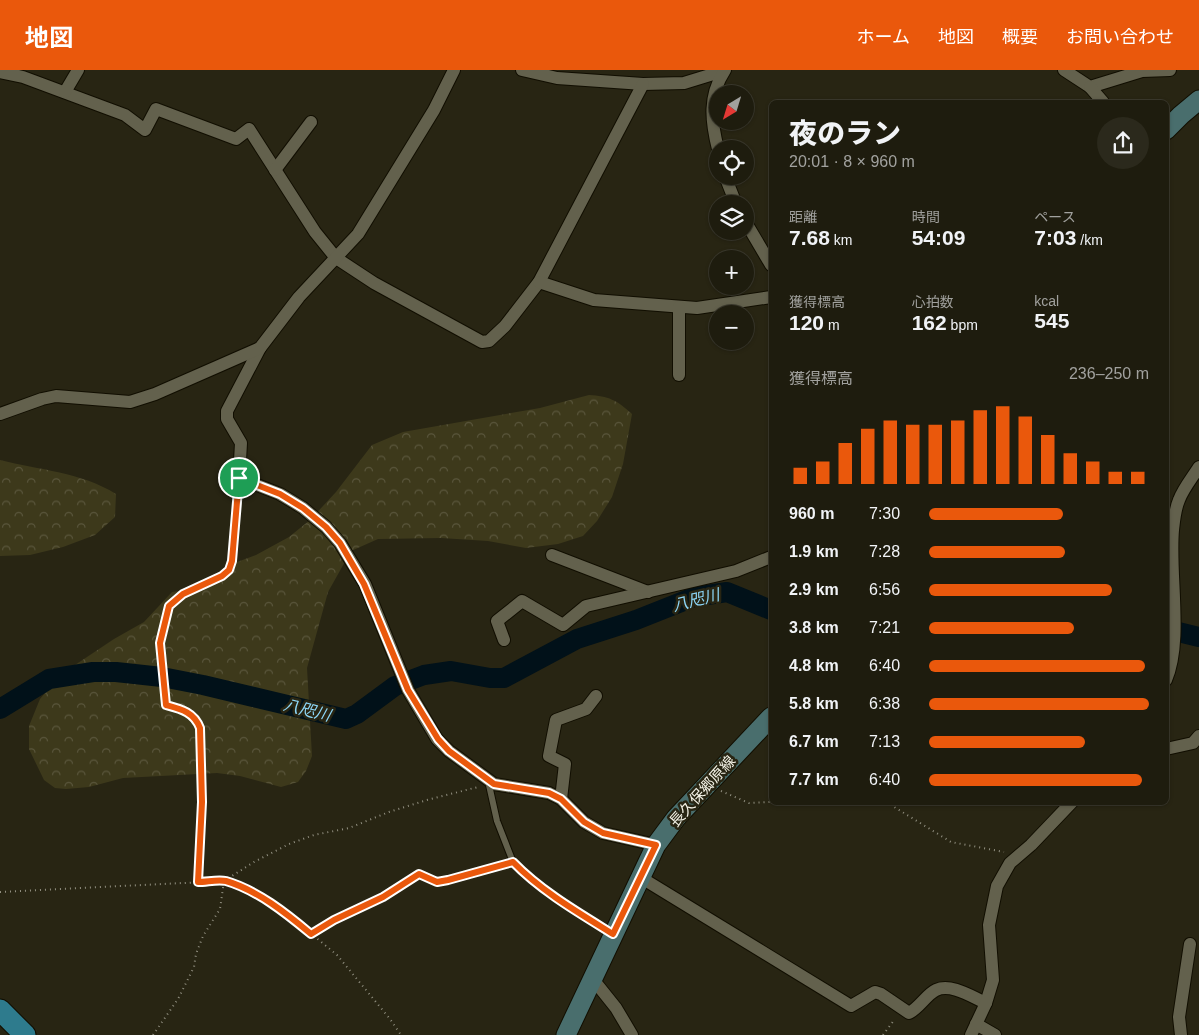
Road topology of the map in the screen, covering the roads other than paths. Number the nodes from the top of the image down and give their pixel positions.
1 (78, 70) edge
2 (454, 70) edge
3 (522, 70) edge
4 (1064, 70) edge
5 (1170, 70) edge
6 (724, 71) edge
7 (0, 72) edge
8 (1136, 72) edge
9 (643, 84) junction
10 (1090, 87) junction
11 (64, 92) junction
12 (1101, 100) edge
13 (1199, 100) edge
14 (310, 122) dead end
15 (1169, 127) edge
16 (716, 140) edge
17 (275, 170) junction
18 (754, 236) edge
19 (336, 258) junction
20 (769, 262) edge
21 (539, 282) junction
22 (769, 298) edge
23 (680, 307) junction
24 (260, 348) junction
25 (679, 375) dead end
26 (0, 414) edge
27 (1199, 467) edge
28 (239, 478) junction
29 (552, 555) dead end
30 (769, 558) edge
31 (648, 592) junction
32 (504, 640) dead end
33 (1169, 673) edge
34 (596, 696) dead end
35 (166, 705) road end
36 (769, 719) edge
37 (1199, 736) edge
38 (1169, 748) edge
39 (488, 785) road end
40 (561, 799) junction
41 (1069, 805) edge
42 (656, 845) junction
43 (513, 862) junction
44 (419, 874) road end
45 (640, 877) junction
46 (613, 934) junction
47 (1190, 944) dead end
48 (592, 978) junction
49 (986, 1003) junction
50 (0, 1010) edge
51 (973, 1030) edge
52 (25, 1035) edge
53 (566, 1035) edge
54 (632, 1035) edge
55 (995, 1035) edge
56 (1181, 1035) edge

1 - 11 street
2 - 19 street
3 - 9 street
4 - 10 street
5 - 8 street
6 - 9 street
6 - 16 street
7 - 11 street
8 - 10 street
9 - 21 street
10 - 12 street
11 - 17 street
13 - 15 main road
14 - 17 street
17 - 19 street
18 - 20 street
19 - 21 street
19 - 24 street
21 - 23 street
22 - 23 street
23 - 25 street
24 - 26 street
24 - 28 street
27 - 33 street
28 - 35 lane
28 - 40 street
29 - 31 street
30 - 31 street
31 - 32 street
34 - 40 street
36 - 42 main road, 長久保郷原線
37 - 38 street
39 - 43 lane
40 - 42 street
41 - 49 street
42 - 45 main road, 長久保郷原線
43 - 44 lane
43 - 46 lane
45 - 46 main road, 長久保郷原線
45 - 49 street
46 - 48 main road, 長久保郷原線
47 - 56 street
48 - 53 main road, 長久保郷原線
48 - 54 street
49 - 51 street
50 - 52 main road
51 - 55 street

